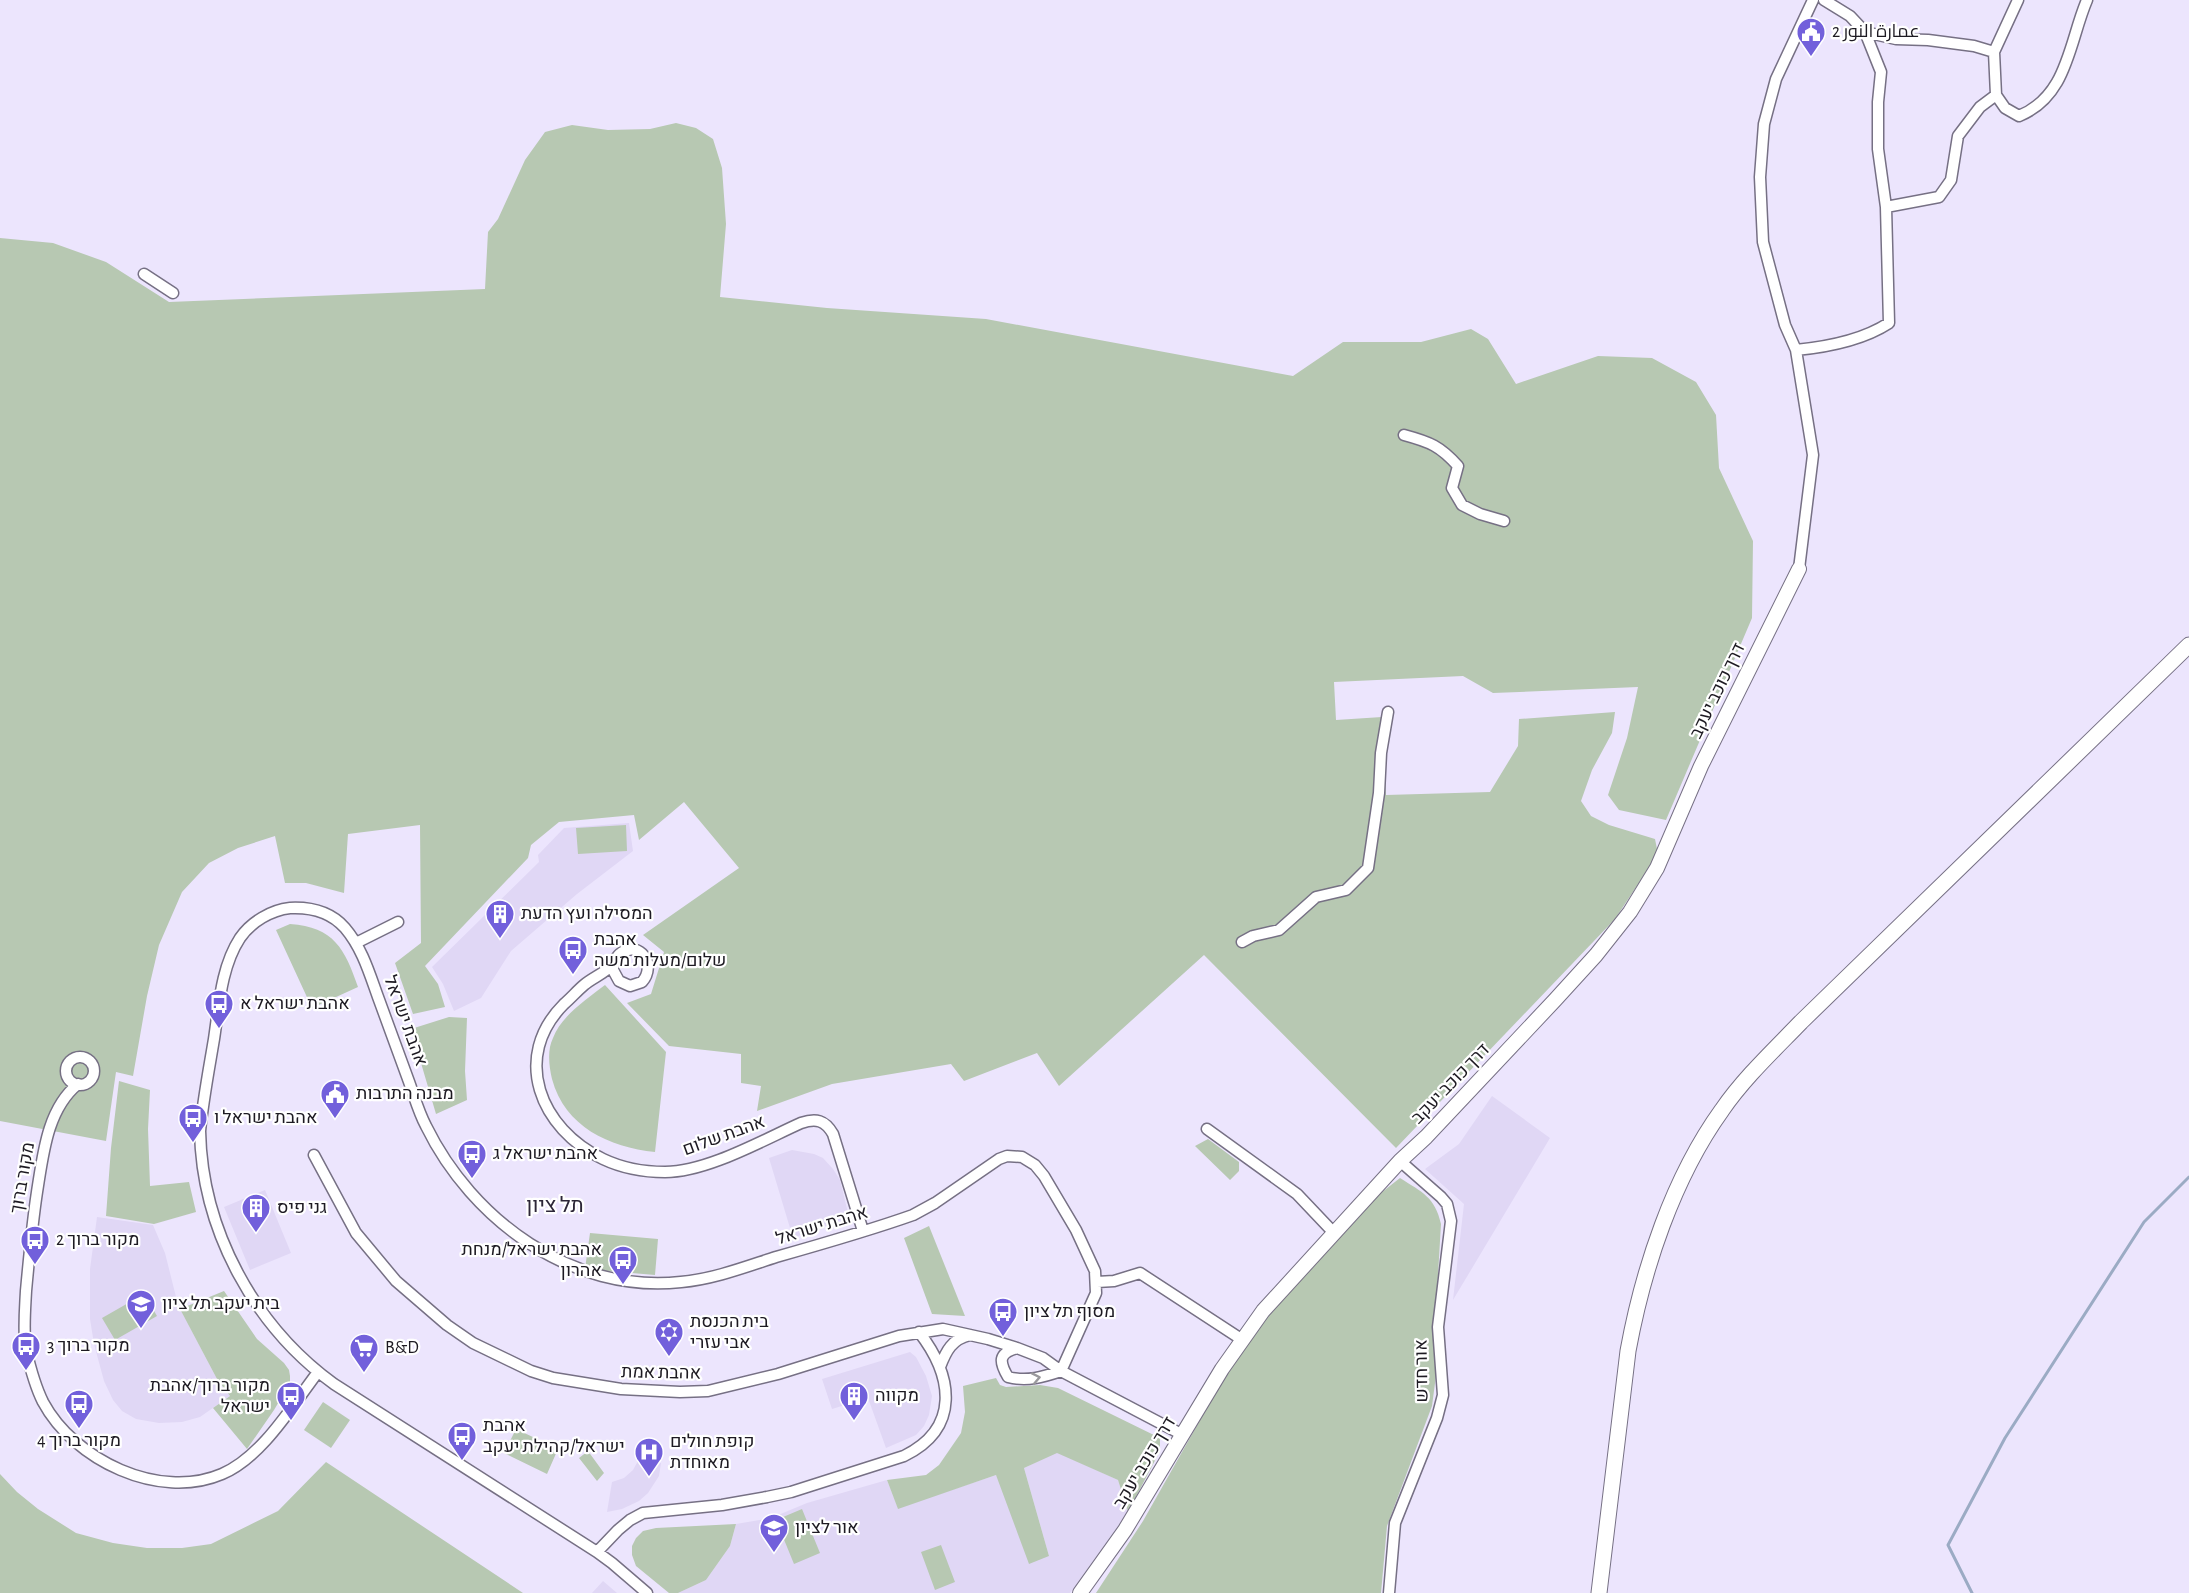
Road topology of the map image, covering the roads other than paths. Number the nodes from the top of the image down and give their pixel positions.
1 (1814, 0) edge
2 (1824, 0) edge
3 (2018, 0) edge
4 (2087, 0) edge
5 (1865, 32) junction
6 (1994, 52) junction
7 (1996, 94) junction
8 (1886, 207) junction
9 (144, 274) dead end
10 (173, 293) dead end
11 (1796, 350) junction
12 (1404, 435) dead end
13 (1504, 521) dead end
14 (1799, 570) joint
15 (2189, 645) edge
16 (1388, 712) dead end
17 (398, 922) dead end
18 (1242, 942) dead end
19 (356, 943) junction
20 (613, 964) junction
21 (615, 976) junction
22 (593, 978) junction
23 (68, 1077) junction
24 (78, 1084) junction
25 (62, 1099) junction
26 (1207, 1129) dead end
27 (314, 1155) dead end
28 (1400, 1161) junction
29 (863, 1231) junction
30 (1334, 1233) junction
31 (1097, 1282) junction
32 (919, 1332) junction
33 (972, 1335) junction
34 (1241, 1339) junction
35 (1017, 1348) junction
36 (940, 1368) junction
37 (1061, 1371) junction
38 (318, 1372) junction
39 (1183, 1435) junction
40 (597, 1552) junction
41 (647, 1593) edge
42 (1080, 1593) edge
43 (1389, 1593) edge
44 (1599, 1593) edge

1 - 11 street
2 - 5 street
3 - 6 street
4 - 7 street
5 - 6 street
5 - 8 street
6 - 7 street
7 - 8 street
8 - 11 street
9 - 10 street
11 - 14 street
12 - 13 street
14 - 28 street, דרך כוכב יעקב
15 - 44 main road
16 - 18 street
17 - 19 street
19 - 29 street, אהבת ישראל
19 - 38 street, אהבת ישראל
20 - 21 street
20 - 21 street
20 - 22 street
21 - 22 street
22 - 29 street, אהבת שלום
23 - 24 street
23 - 24 street
23 - 25 street
24 - 25 street, מקור ברוך
25 - 38 street, מקור ברוך
26 - 30 street
27 - 32 street, אהבת אמת
28 - 30 street, דרך כוכב יעקב
28 - 43 street, אור חדש
29 - 31 street, אהבת ישראל
30 - 34 street, דרך כוכב יעקב
31 - 34 street
31 - 37 street
32 - 33 street, אהבת אמת
32 - 36 street
33 - 35 street, אהבת אמת
33 - 36 street
34 - 39 street, דרך כוכב יעקב
35 - 37 street, אהבת אמת
35 -> 37 street
36 - 40 street
37 - 39 street, אהבת אמת
38 - 40 street, אהבת ישראל
39 - 42 street, דרך כוכב יעקב
40 - 41 street, אהבת ישראל

